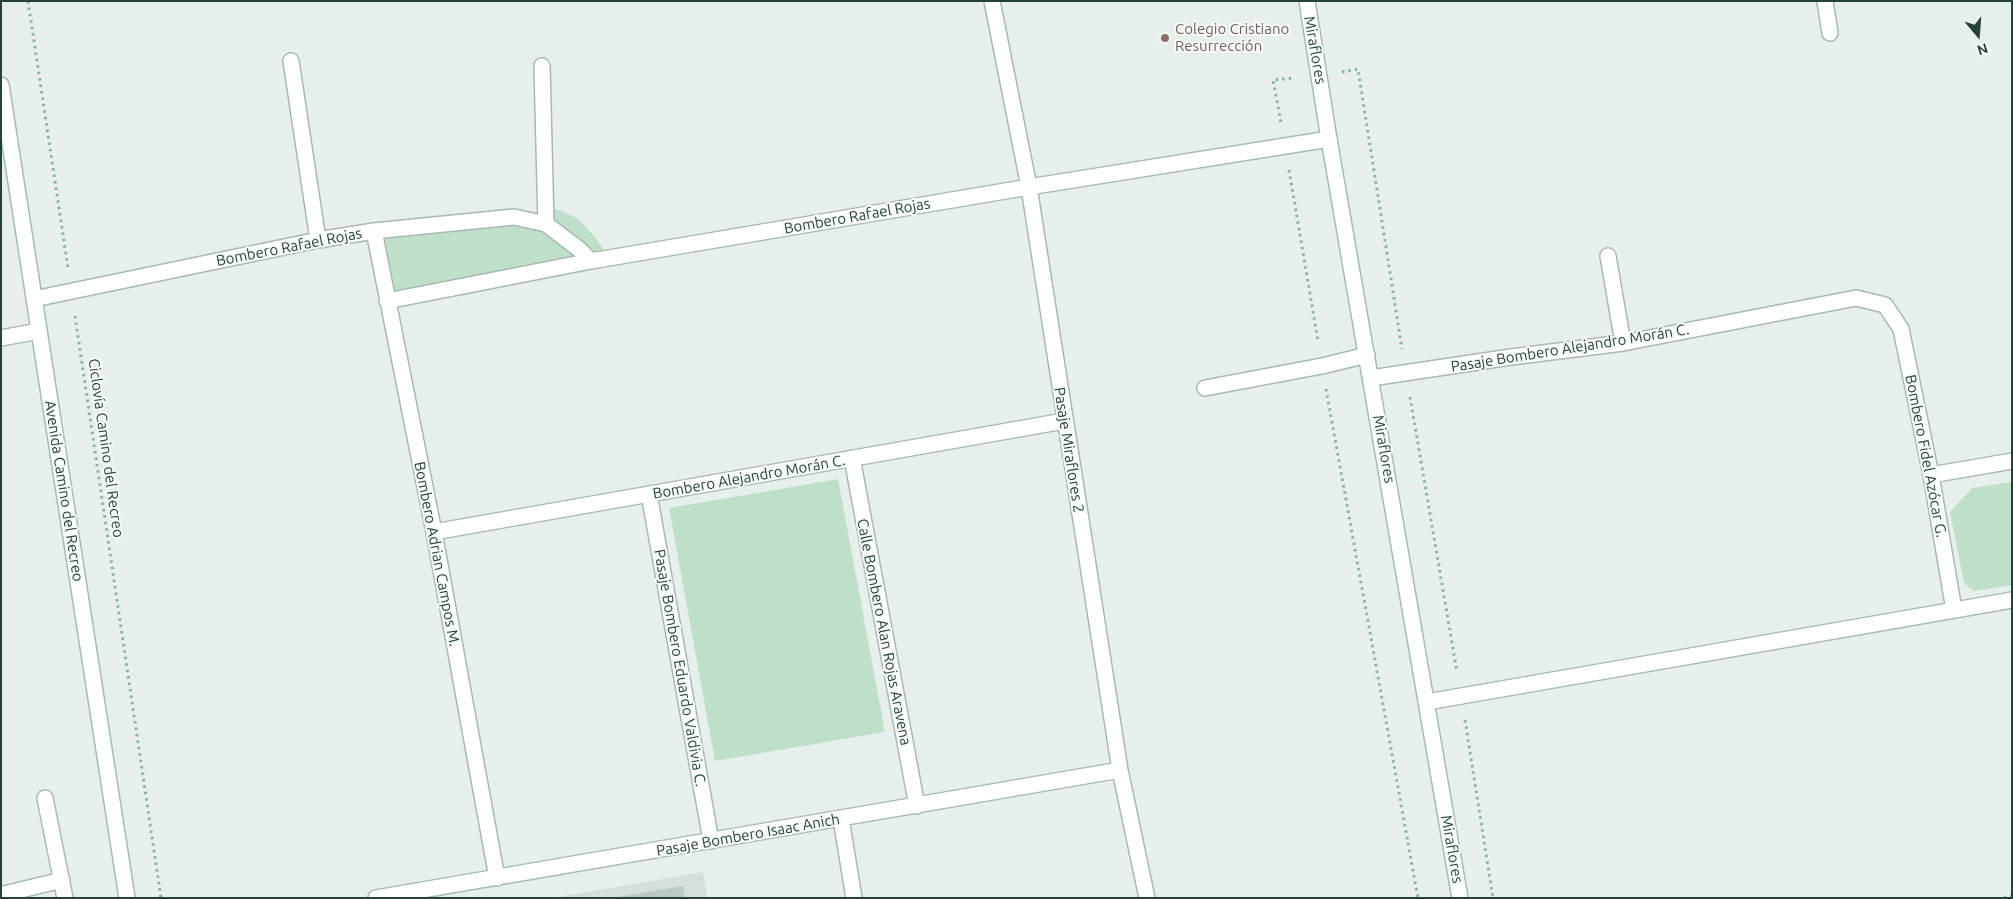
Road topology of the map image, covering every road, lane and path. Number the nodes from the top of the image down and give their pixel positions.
1 (28, 1) edge
2 (992, 1) edge
3 (1307, 1) edge
4 (1825, 1) edge
5 (1830, 33) dead end
6 (291, 60) dead end
7 (542, 66) dead end
8 (1, 85) edge
9 (1329, 139) junction
10 (1029, 187) junction
11 (546, 224) junction
12 (374, 231) junction
13 (318, 240) junction
14 (1608, 256) dead end
15 (591, 261) junction
16 (71, 292) junction
17 (34, 299) junction
18 (387, 301) junction
19 (1885, 306) joint
20 (39, 331) junction
21 (1, 338) edge
22 (1623, 343) junction
23 (1367, 355) junction
24 (1371, 378) junction
25 (1205, 388) dead end
26 (1064, 421) junction
27 (852, 458) junction
28 (2012, 461) edge
29 (1931, 475) junction
30 (649, 494) junction
31 (434, 532) junction
32 (2012, 600) edge
33 (1954, 610) junction
34 (1427, 702) junction
35 (1120, 770) junction
36 (45, 798) dead end
37 (917, 806) junction
38 (841, 819) junction
39 (711, 841) junction
40 (497, 878) junction
41 (62, 880) junction
42 (4, 894) dead end
43 (2012, 896) edge
44 (65, 898) edge
45 (127, 898) edge
46 (161, 898) edge
47 (376, 898) edge
48 (854, 898) edge
49 (1146, 898) edge
50 (1460, 898) edge
51 (2004, 898) edge

1 - 16 path, Ciclovía Camino del Recreo
2 - 10 street, Pasaje Miraflores 2
3 - 9 street, Miraflores
4 - 5 street
6 - 13 street
7 - 11 street
8 - 17 street, Avenida Camino del Recreo
9 - 10 street, Bombero Rafael Rojas
9 - 23 street, Miraflores
10 - 15 street, Bombero Rafael Rojas
10 - 26 street, Pasaje Miraflores 2
11 - 12 street, Bombero Rafael Rojas
11 - 15 street
12 - 13 street, Bombero Rafael Rojas
12 - 18 street, Bombero Adrian Campos M.
13 - 16 street, Bombero Rafael Rojas
14 - 22 street
15 - 18 street, Bombero Rafael Rojas
16 - 17 street, Bombero Rafael Rojas
16 - 46 path, Ciclovía Camino del Recreo
17 - 20 street, Avenida Camino del Recreo
18 - 31 street, Bombero Adrian Campos M.
19 - 22 street, Pasaje Bombero Alejandro Morán C.
19 - 29 street, Bombero Fidel Azócar G.
20 - 21 street
20 - 45 street, Avenida Camino del Recreo
22 - 24 street, Pasaje Bombero Alejandro Morán C.
23 - 24 street, Miraflores
23 - 25 street
24 - 34 street, Miraflores
26 - 27 street, Bombero Alejandro Morán C.
26 - 35 street, Pasaje Miraflores 2
27 - 30 street, Bombero Alejandro Morán C.
27 - 37 street, Calle Bombero Alan Rojas Aravena
28 - 29 street
29 - 33 street, Bombero Fidel Azócar G.
30 - 31 street, Bombero Alejandro Morán C.
30 - 39 street, Pasaje Bombero Eduardo Valdivia C.
31 - 40 street, Bombero Adrian Campos M.
32 - 33 street
33 - 34 street
34 - 50 street, Miraflores
35 - 37 street, Pasaje Bombero Isaac Anich
35 - 49 street, Pasaje Miraflores 2
36 - 41 street
37 - 38 street, Pasaje Bombero Isaac Anich
38 - 39 street, Pasaje Bombero Isaac Anich
38 - 48 street
39 - 40 street, Pasaje Bombero Isaac Anich
40 - 47 street, Pasaje Bombero Isaac Anich
41 - 42 street
41 - 44 street
43 - 51 path

